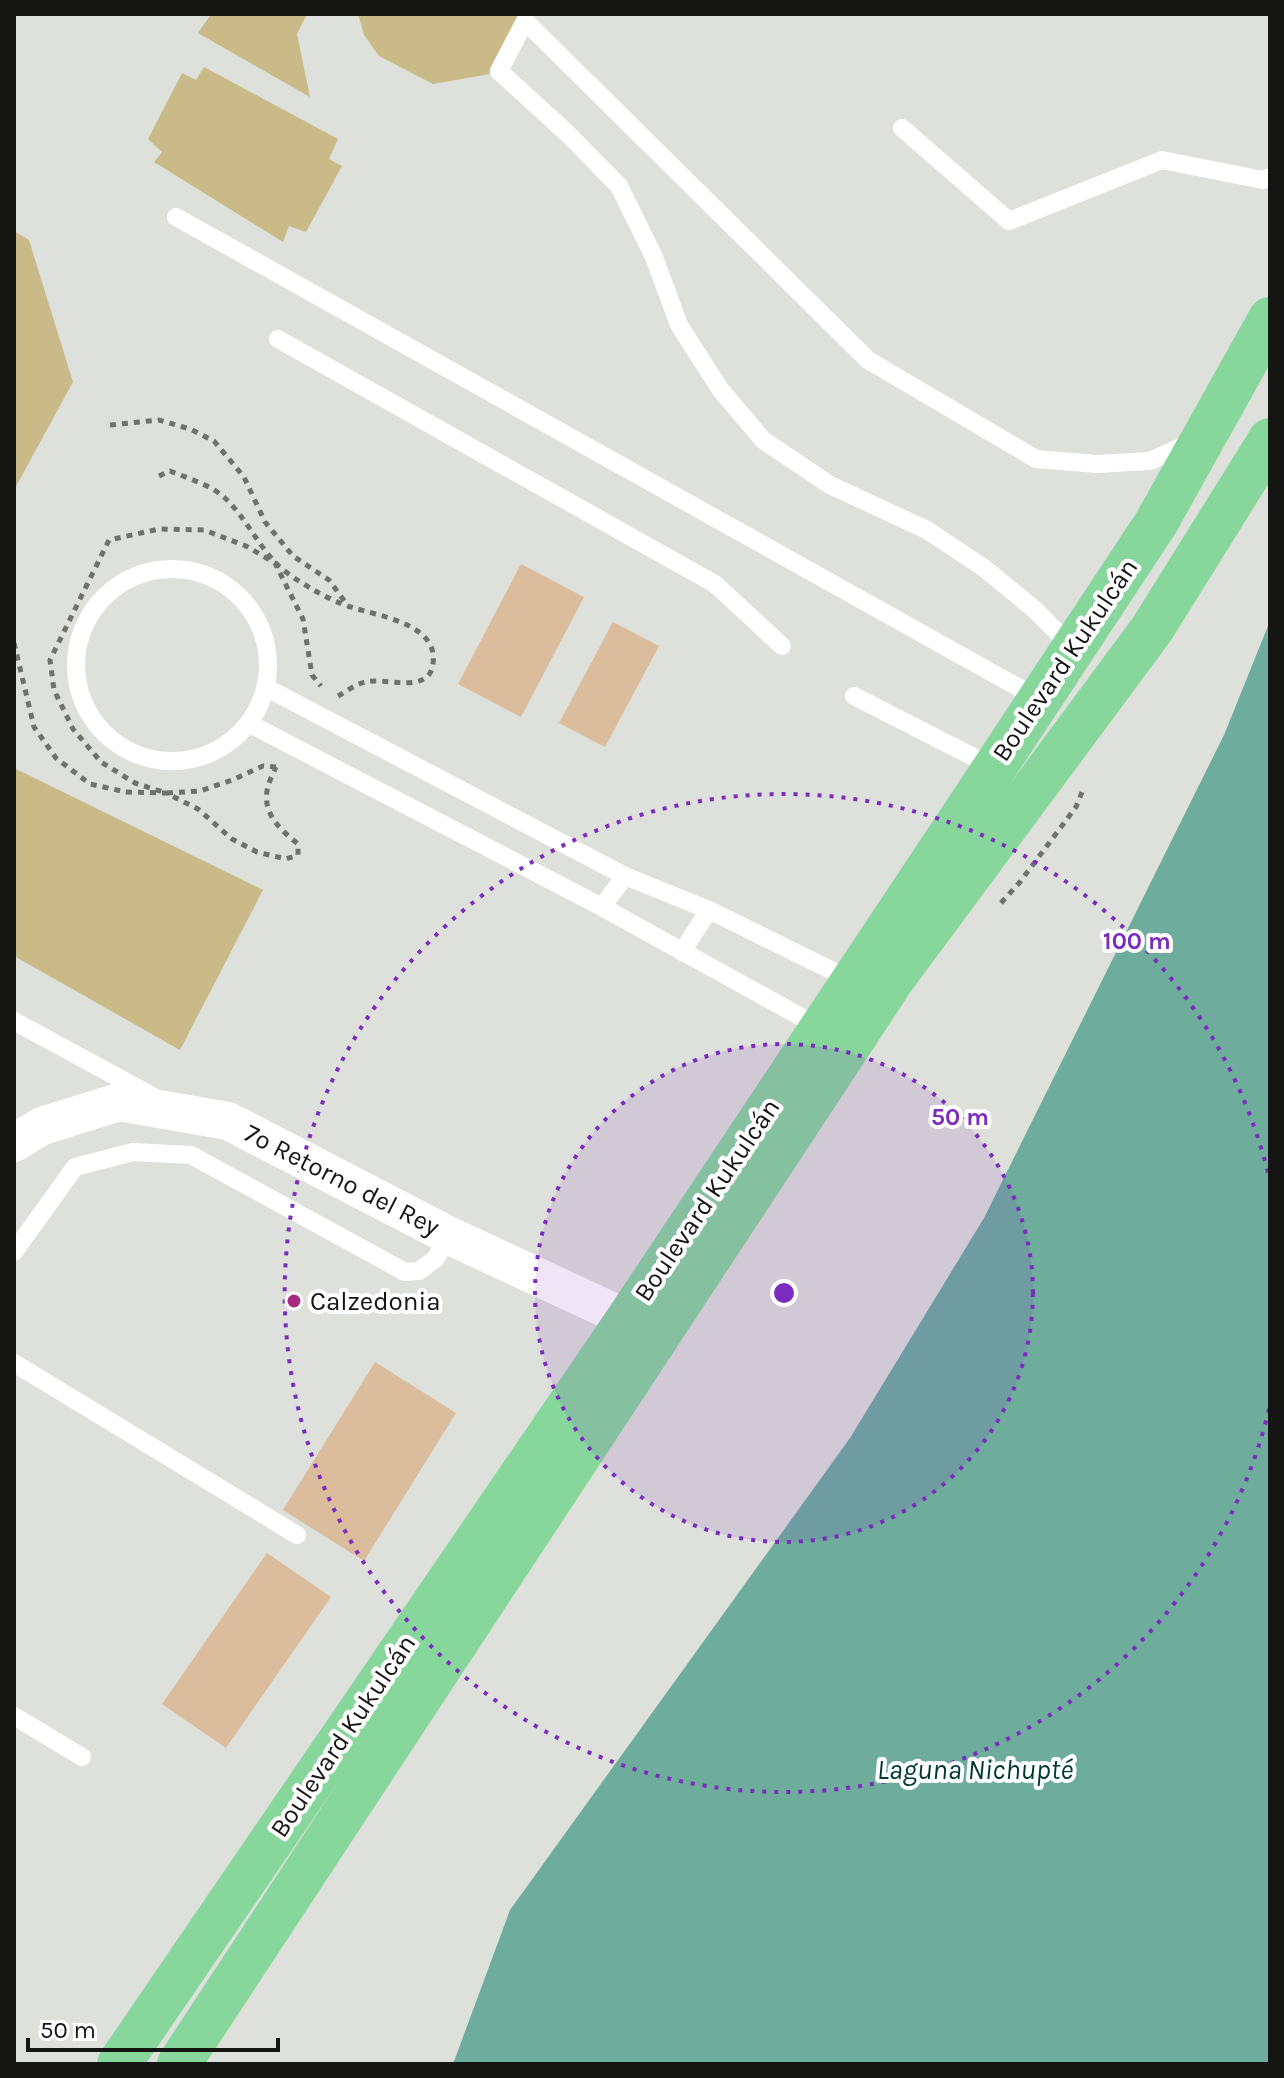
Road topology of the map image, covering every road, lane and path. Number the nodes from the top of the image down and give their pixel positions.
1 (526, 18) edge
2 (902, 128) dead end
3 (1268, 185) edge
4 (176, 217) dead end
5 (1270, 319) edge
6 (278, 339) dead end
7 (110, 425) dead end
8 (1206, 436) junction
9 (1270, 440) edge
10 (159, 476) dead end
11 (348, 607) junction
12 (14, 643) edge
13 (782, 646) dead end
14 (1073, 648) junction
15 (267, 688) junction
16 (854, 696) dead end
17 (334, 699) dead end
18 (1039, 699) junction
19 (250, 724) junction
20 (276, 767) dead end
21 (993, 767) junction
22 (625, 876) junction
23 (602, 907) junction
24 (709, 910) junction
25 (682, 952) junction
26 (853, 981) junction
27 (14, 1021) edge
28 (821, 1028) junction
29 (185, 1113) junction
30 (14, 1143) edge
31 (450, 1236) junction
32 (14, 1252) edge
33 (643, 1327) junction
34 (14, 1363) edge
35 (297, 1535) dead end
36 (14, 1716) edge
37 (82, 1757) dead end
38 (119, 2064) edge
39 (179, 2064) edge

1 - 8 lane
1 - 14 lane
2 - 3 lane
4 - 18 lane
5 - 8 main road, Boulevard Kukulcán
6 - 13 lane
7 - 11 path
8 - 14 main road, Boulevard Kukulcán
9 - 33 main road, Boulevard Kukulcán
10 - 11 path
11 - 17 path
12 - 20 path
14 - 18 main road, Boulevard Kukulcán
15 - 19 lane
15 - 19 lane
15 - 22 lane
16 - 21 lane
18 - 21 main road, Boulevard Kukulcán
19 - 23 lane
21 - 26 main road, Boulevard Kukulcán
22 - 23 lane
22 - 24 lane
23 - 25 lane
24 - 25 lane
24 - 26 lane
25 - 28 lane
26 - 28 main road, Boulevard Kukulcán
27 - 29 lane
28 - 33 main road, Boulevard Kukulcán
29 - 30 street, 7º Retorno del Rey
29 - 31 street, 7º Retorno del Rey
31 - 32 lane
31 - 33 street, 7º Retorno del Rey
33 - 38 main road, Boulevard Kukulcán
33 - 39 main road, Boulevard Kukulcán
34 - 35 lane
36 - 37 lane

